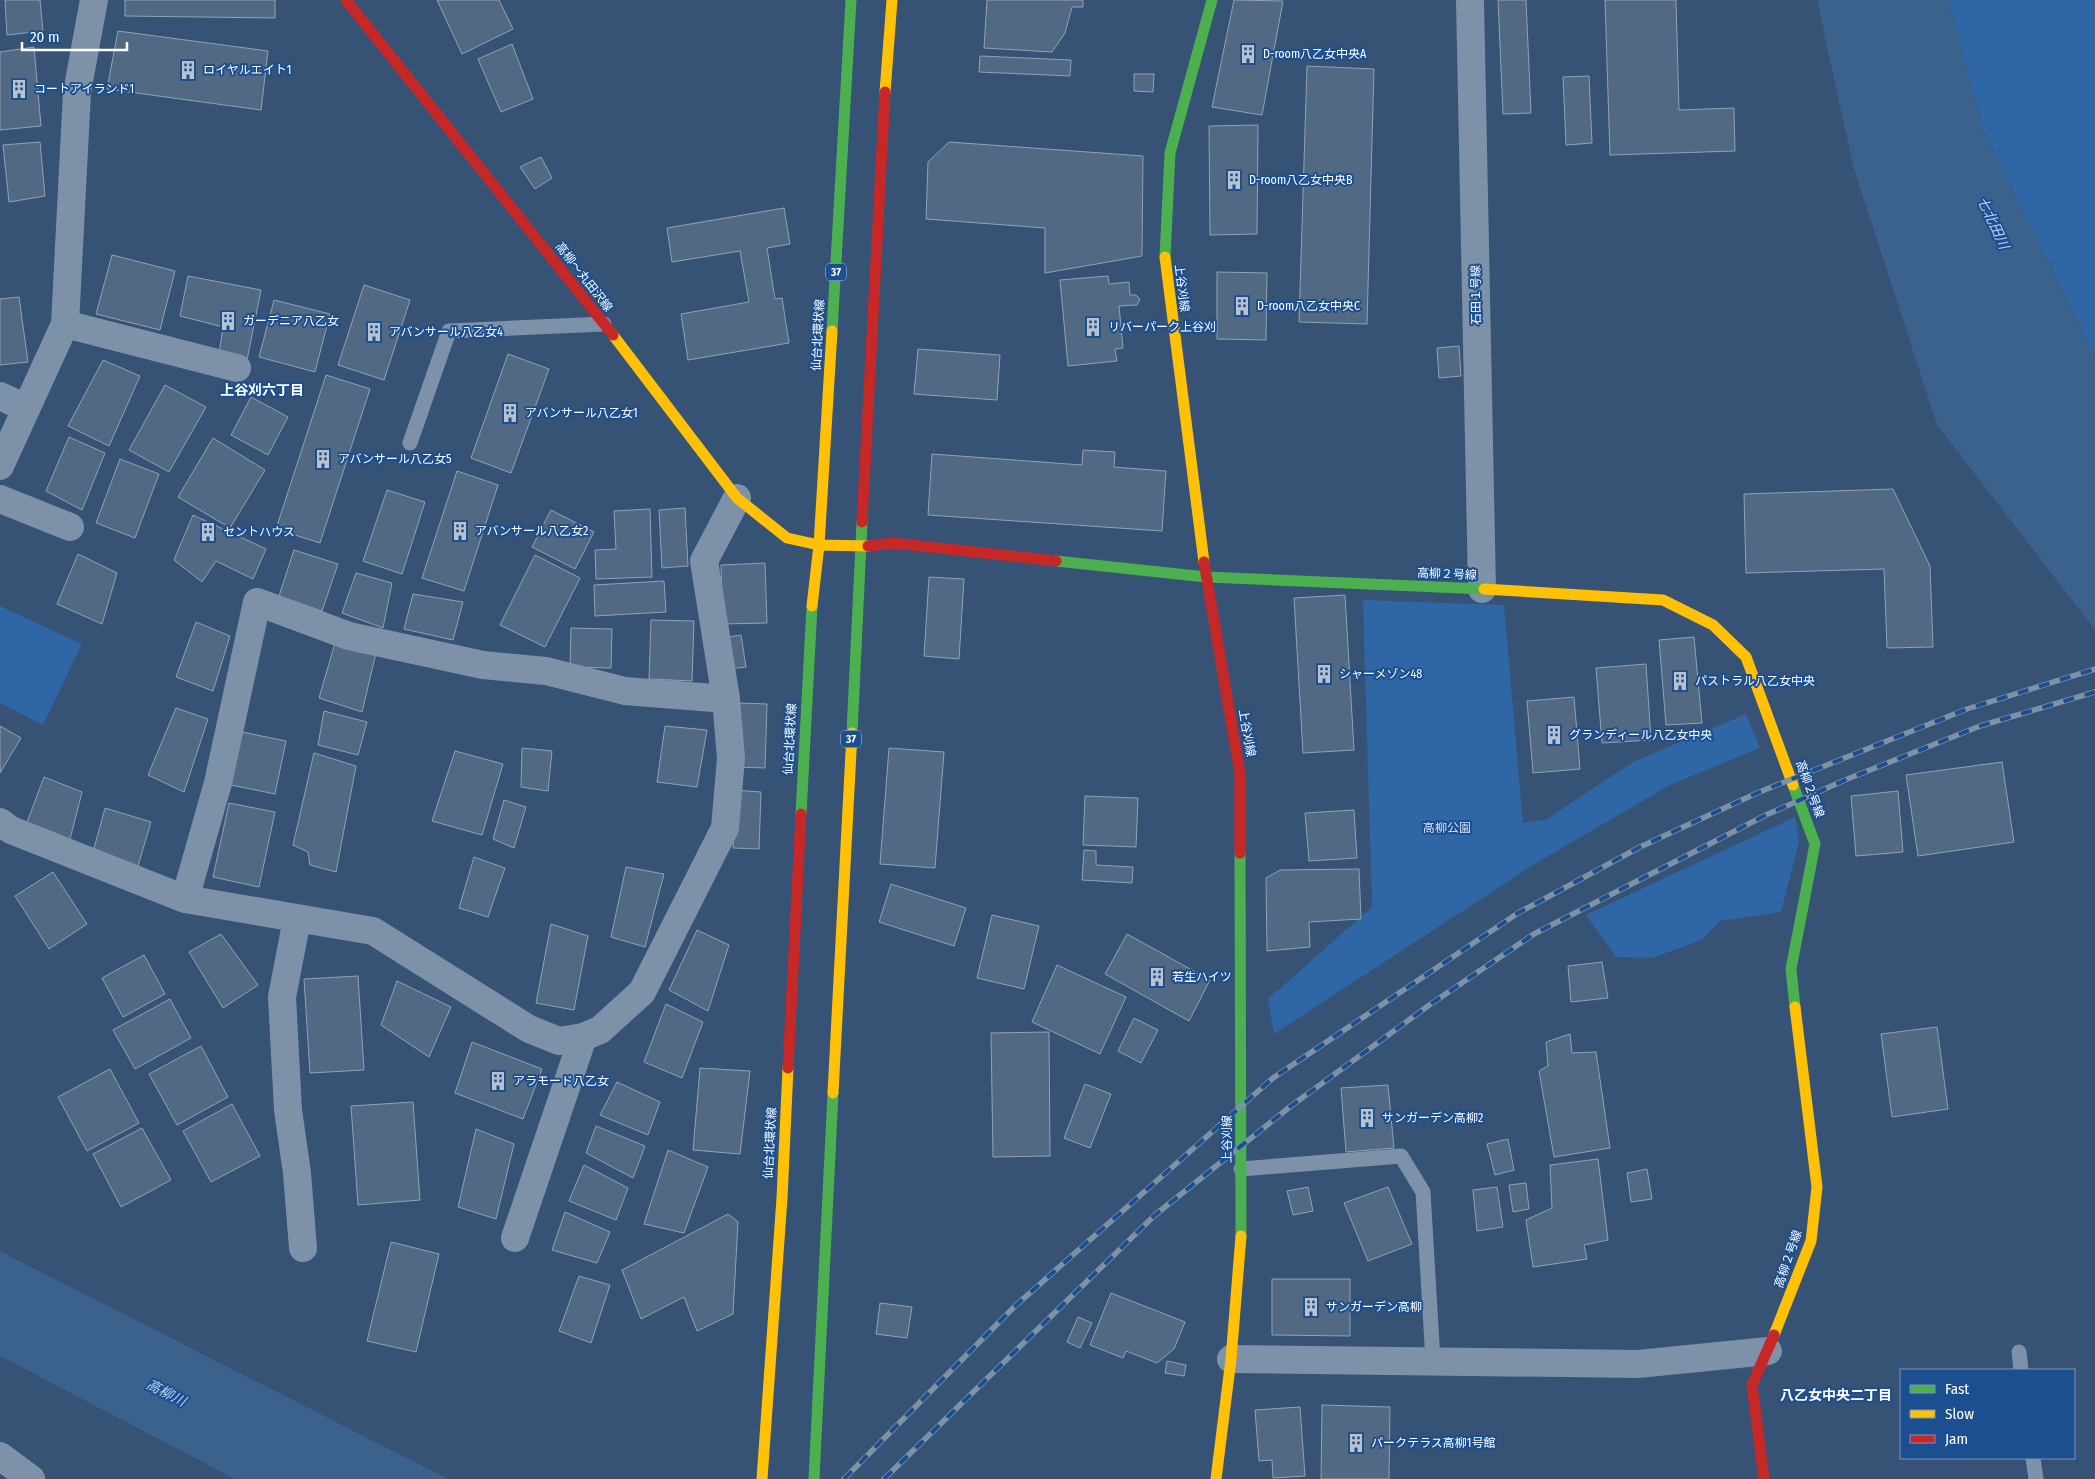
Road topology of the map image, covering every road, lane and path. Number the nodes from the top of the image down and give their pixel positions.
1 (94, 0) edge
2 (346, 0) edge
3 (851, 0) edge
4 (892, 0) edge
5 (1212, 0) edge
6 (1470, 0) edge
7 (65, 324) junction
8 (604, 324) junction
9 (237, 368) dead end
10 (0, 396) edge
11 (26, 408) junction
12 (410, 444) dead end
13 (0, 466) edge
14 (737, 498) junction
15 (0, 499) edge
16 (70, 527) dead end
17 (820, 545) junction
18 (861, 547) junction
19 (1206, 577) junction
20 (1482, 589) junction
21 (726, 699) junction
22 (0, 822) edge
23 (185, 900) junction
24 (297, 918) junction
25 (582, 1037) junction
26 (1240, 1169) junction
27 (515, 1238) dead end
28 (303, 1248) dead end
29 (1768, 1351) junction
30 (2019, 1352) dead end
31 (1232, 1358) junction
32 (1433, 1361) junction
33 (2021, 1369) edge
34 (0, 1456) edge
35 (2033, 1459) edge
36 (32, 1479) edge
37 (762, 1479) edge
38 (814, 1479) edge
39 (1216, 1479) edge
40 (1764, 1479) edge
41 (2036, 1479) edge

1 - 7 street
2 - 8 street, 高柳～丸田沢線
3 - 17 street, 仙台北環状線 / 37
4 - 18 street, 37
5 - 19 street, 上谷刈線
6 - 20 street, 石田１号線
7 - 9 street
7 - 11 street
8 - 12 lane
8 - 14 street, 高柳～丸田沢線
10 - 11 street
11 - 13 street
14 - 17 street, 高柳～丸田沢線
14 - 21 street
15 - 16 street
17 - 18 street, 高柳～丸田沢線
17 - 37 street, 仙台北環状線 / 37
18 - 19 street, 高柳２号線
18 - 38 street, 37
19 - 20 street, 高柳２号線
19 - 26 street, 上谷刈線
20 - 29 street, 高柳２号線
21 - 23 street
21 - 25 street
22 - 23 street
23 - 24 street
24 - 25 street
24 - 28 street
25 - 27 street
26 - 31 street, 上谷刈線
26 - 32 lane
29 - 32 street
29 - 40 street, 高柳２号線
30 - 33 lane
31 - 32 street
31 - 39 street, 上谷刈線
34 - 36 street
35 - 41 lane

